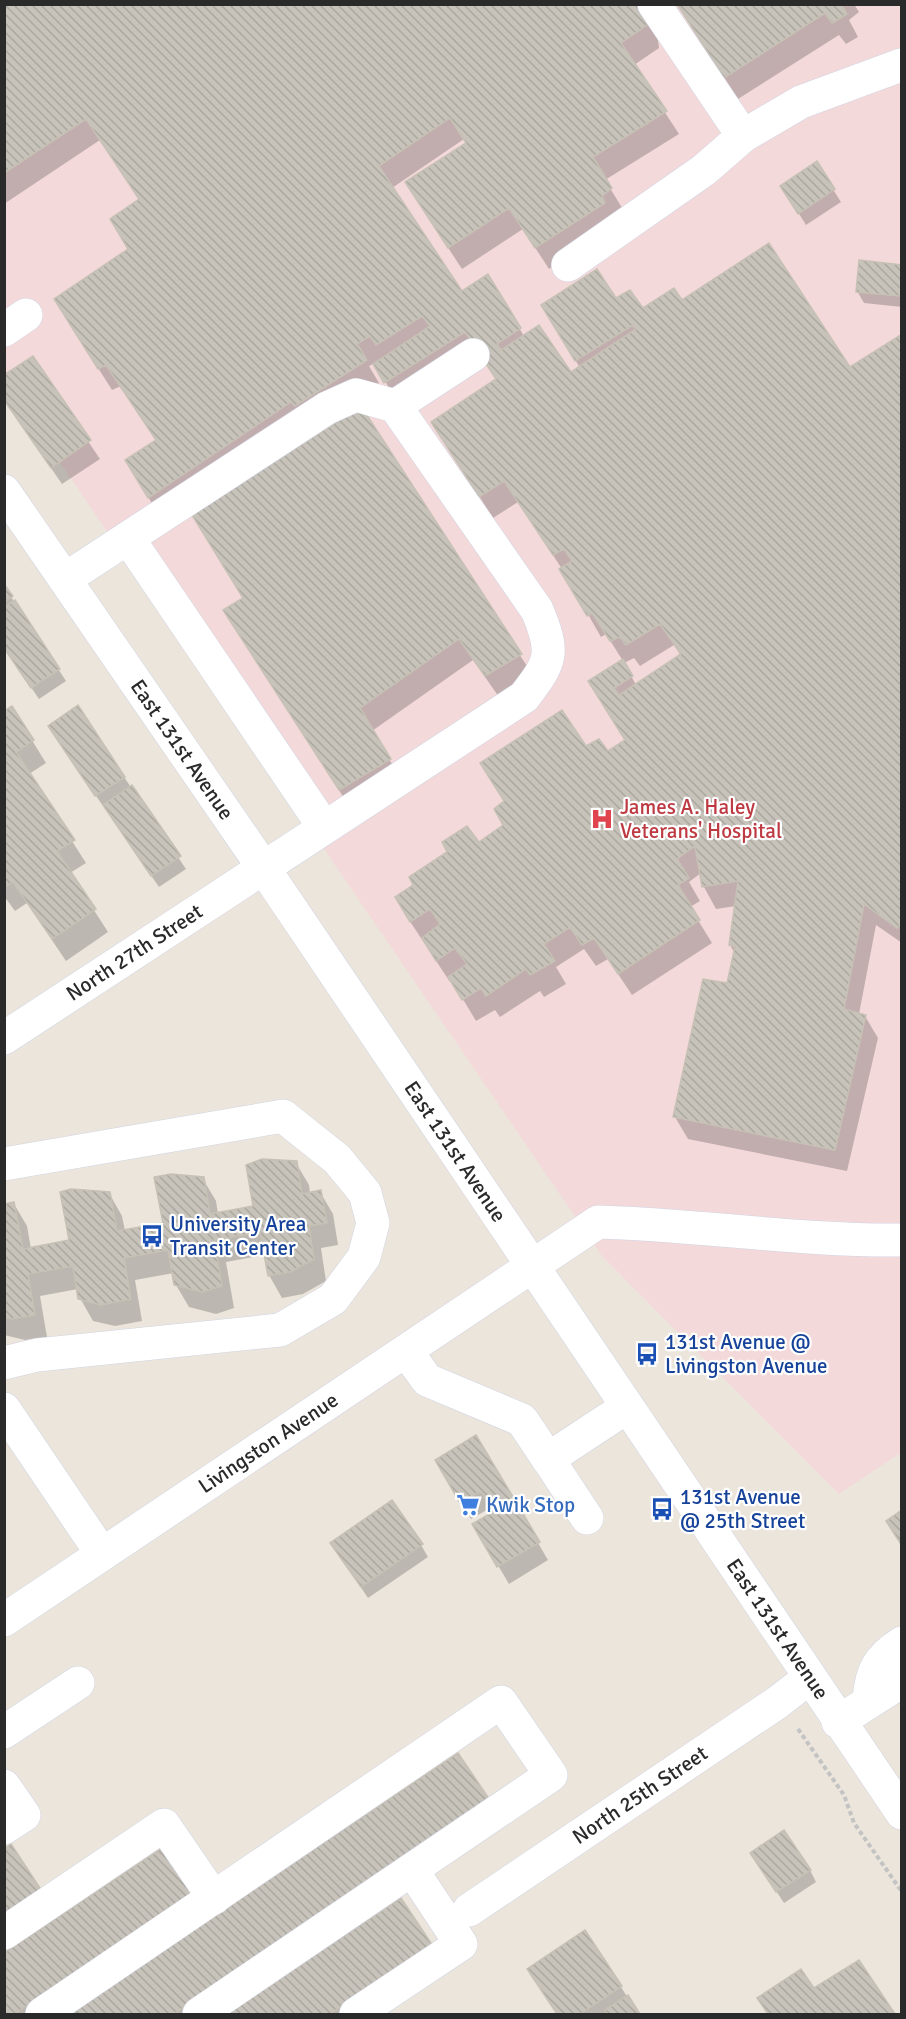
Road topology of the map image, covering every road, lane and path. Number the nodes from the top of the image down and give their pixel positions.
1 (654, 4) edge
2 (901, 65) edge
3 (743, 136) junction
4 (568, 265) dead end
5 (473, 355) dead end
6 (395, 406) junction
7 (4, 490) edge
8 (128, 538) junction
9 (65, 579) junction
10 (324, 827) junction
11 (263, 867) junction
12 (4, 1038) edge
13 (4, 1164) edge
14 (902, 1240) edge
15 (532, 1266) junction
16 (407, 1352) junction
17 (4, 1363) edge
18 (627, 1407) junction
19 (4, 1409) edge
20 (548, 1459) junction
21 (587, 1518) dead end
22 (102, 1554) junction
23 (4, 1620) edge
24 (902, 1643) edge
25 (809, 1678) junction
26 (902, 1681) edge
27 (78, 1683) dead end
28 (869, 1700) junction
29 (838, 1722) junction
30 (793, 1723) dead end
31 (4, 1732) edge
32 (4, 1786) edge
33 (902, 1813) edge
34 (4, 1828) edge
35 (412, 1870) junction
36 (902, 1892) edge
37 (214, 1898) junction
38 (469, 1910) dead end
39 (4, 1933) edge
40 (42, 2014) edge
41 (199, 2014) edge
42 (357, 2014) edge

1 - 3 street
2 - 3 street
3 - 4 street
5 - 6 street
6 - 8 street
6 - 10 street, North 27th Street
7 - 9 street, East 131st Avenue
8 - 9 street
8 - 10 street
9 - 11 street, East 131st Avenue
10 - 11 street, North 27th Street
11 - 12 street, North 27th Street
11 - 15 street, East 131st Avenue
13 - 17 street
14 - 15 street, Livingston Avenue
15 - 16 street, Livingston Avenue
15 - 18 street, East 131st Avenue
16 - 20 street
16 - 22 street, Livingston Avenue
18 - 20 street
18 - 25 street, East 131st Avenue
19 - 22 street
20 - 21 street
22 - 23 street, Livingston Avenue
24 - 28 street
25 - 29 street, East 131st Avenue
25 - 38 street, North 25th Street
26 - 28 street
27 - 31 street
28 - 29 street
29 - 33 street, East 131st Avenue
30 - 36 path
32 - 34 street
35 - 37 street
35 - 41 street
35 - 42 street
37 - 39 street
37 - 40 street

